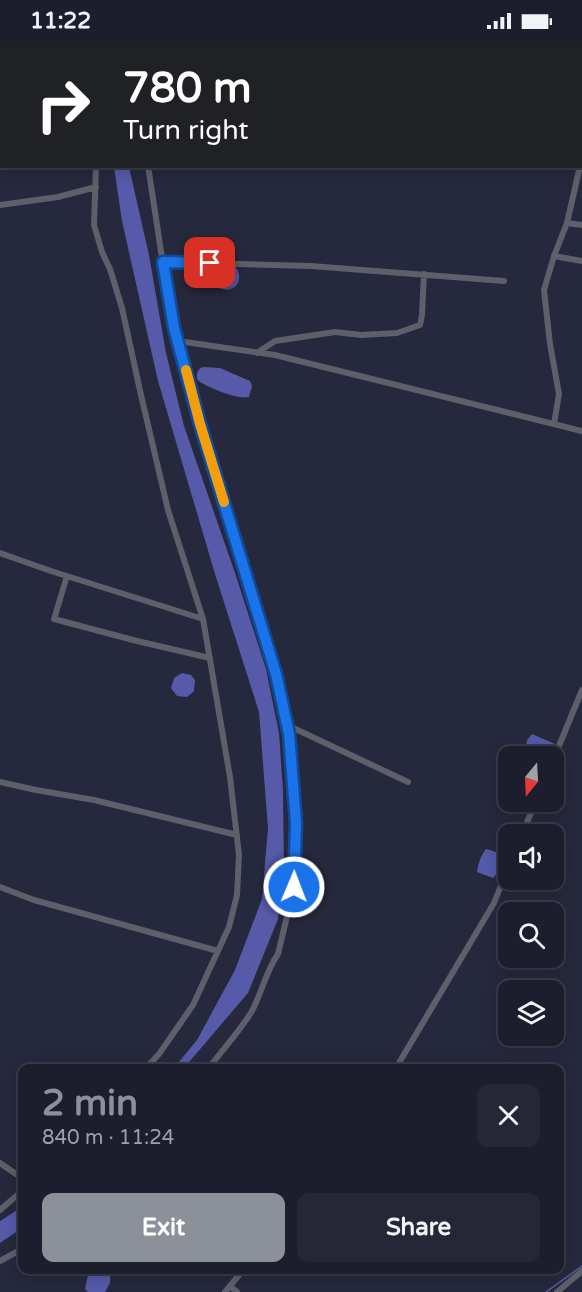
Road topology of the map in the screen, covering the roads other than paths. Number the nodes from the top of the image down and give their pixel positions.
1 (96, 168) edge
2 (148, 168) edge
3 (580, 168) edge
4 (96, 187) junction
5 (0, 204) edge
6 (567, 223) junction
7 (582, 225) edge
8 (554, 256) junction
9 (582, 261) edge
10 (163, 262) junction
11 (424, 274) junction
12 (504, 281) dead end
13 (178, 341) junction
14 (257, 352) junction
15 (554, 424) junction
16 (582, 430) edge
17 (0, 553) edge
18 (67, 576) junction
19 (203, 619) junction
20 (210, 658) junction
21 (582, 690) edge
22 (287, 725) junction
23 (559, 746) edge
24 (0, 782) edge
25 (408, 782) dead end
26 (237, 835) junction
27 (0, 887) edge
28 (499, 890) edge
29 (218, 951) junction
30 (150, 1064) edge
31 (212, 1064) edge
32 (398, 1064) edge
33 (0, 1163) edge
34 (18, 1175) edge
35 (18, 1194) edge
36 (0, 1210) edge
37 (18, 1251) edge
38 (0, 1261) edge
39 (582, 1271) edge
40 (240, 1274) edge
41 (230, 1286) junction
42 (225, 1292) edge
43 (237, 1292) edge
44 (557, 1292) edge

1 - 4 street
2 - 10 street
3 - 6 street
4 - 5 street
4 - 19 street
6 - 7 street
6 - 8 street
8 - 9 street
8 - 15 street
10 - 11 street
10 - 13 street
11 - 12 street
11 - 14 street
13 - 14 street
13 - 22 street
14 - 15 street
15 - 16 street
17 - 18 street
18 - 19 street
18 - 20 street
19 - 20 street
20 - 26 street
21 - 23 street
22 - 25 street
22 - 31 street
24 - 26 street
26 - 29 street
27 - 29 street
28 - 32 street
29 - 30 street
33 - 34 street
35 - 36 street
37 - 38 street
39 - 44 street
40 - 41 street
41 - 42 street
41 - 43 street

